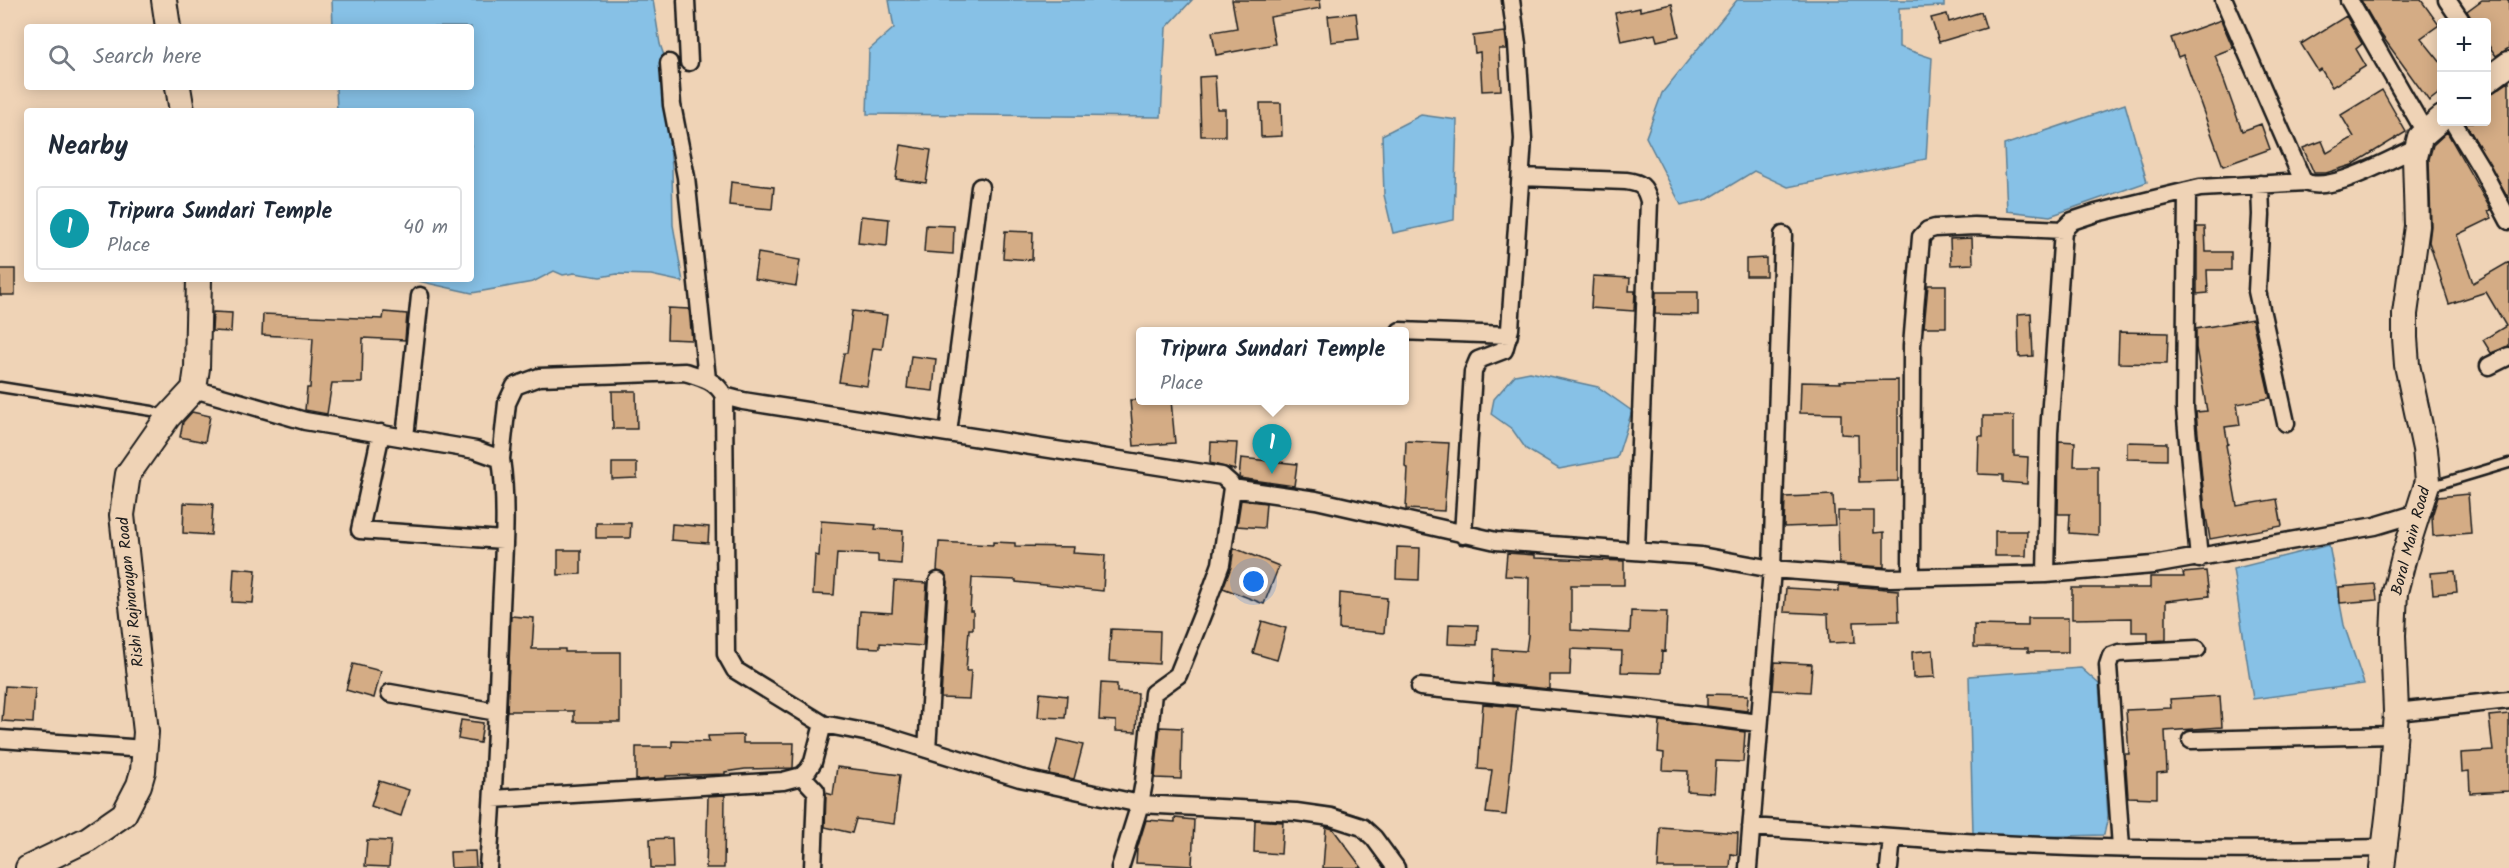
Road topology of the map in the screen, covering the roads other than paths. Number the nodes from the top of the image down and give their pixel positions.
1 (164, 0) edge
2 (686, 0) edge
3 (1511, 0) edge
4 (2223, 0) edge
5 (2349, 0) edge
6 (2447, 0) edge
7 (2459, 18) edge
8 (168, 24) edge
9 (689, 62) dead end
10 (669, 63) dead end
11 (178, 90) edge
12 (182, 108) edge
13 (2455, 126) edge
14 (2428, 133) edge
15 (1521, 177) junction
16 (2306, 182) junction
17 (2260, 184) junction
18 (981, 187) dead end
19 (2187, 191) junction
20 (2509, 221) edge
21 (2063, 230) junction
22 (1783, 235) dead end
23 (199, 282) edge
24 (420, 296) dead end
25 (1409, 331) edge
26 (1509, 335) junction
27 (2509, 356) edge
28 (2489, 366) dead end
29 (707, 379) junction
30 (0, 387) edge
31 (194, 389) junction
32 (724, 396) junction
33 (168, 417) junction
34 (2286, 423) dead end
35 (381, 433) junction
36 (948, 433) junction
37 (405, 438) junction
38 (501, 459) junction
39 (2509, 463) edge
40 (2427, 487) junction
41 (1232, 488) junction
42 (2418, 513) junction
43 (1463, 535) junction
44 (503, 540) junction
45 (1636, 550) junction
46 (2199, 559) junction
47 (1772, 569) junction
48 (2046, 574) junction
49 (1911, 578) junction
50 (938, 581) dead end
51 (2197, 649) dead end
52 (1420, 687) dead end
53 (390, 693) dead end
54 (2509, 700) edge
55 (497, 712) junction
56 (1759, 723) junction
57 (823, 724) junction
58 (2395, 724) junction
59 (0, 739) edge
60 (2191, 740) dead end
61 (145, 748) junction
62 (927, 749) junction
63 (802, 776) junction
64 (493, 799) junction
65 (1140, 804) junction
66 (1751, 827) junction
67 (1892, 837) junction
68 (2121, 847) junction
69 (2383, 858) edge
70 (28, 868) edge
71 (488, 868) edge
72 (813, 868) edge
73 (1120, 868) edge
74 (1396, 868) edge
75 (1748, 868) edge
76 (1889, 868) edge

1 - 8 main road
2 - 9 street
3 - 15 street
4 - 16 street
5 - 14 street
6 - 7 street
10 - 29 street
11 - 12 main road
13 - 20 street
14 - 16 street
14 - 40 main road, Boral Main Road
15 - 26 street
15 - 45 street
16 - 17 street
17 - 19 street
17 - 34 street
18 - 36 street
19 - 21 street
19 - 46 street
21 - 48 street
21 - 49 street
22 - 47 street
23 - 31 main road
24 - 37 street
25 - 26 street
26 - 43 street
27 - 28 street
29 - 32 street
29 - 38 street
30 - 33 lane
31 - 33 main road, Rishi Rajnarayan Road
31 - 35 street
32 - 36 street
32 - 57 street
33 - 61 main road, Rishi Rajnarayan Road
35 - 37 street
35 - 44 street
36 - 41 street
37 - 38 street
38 - 44 street
39 - 40 lane
40 - 42 main road, Boral Main Road
41 - 43 street
41 - 65 street
42 - 46 street
42 - 58 main road, Boral Main Road
43 - 45 street
44 - 55 street
45 - 47 street
46 - 48 street
47 - 49 street
47 - 56 street
48 - 49 street
50 - 62 street
51 - 68 street
52 - 56 street
53 - 55 street
54 - 58 street
55 - 64 street
56 - 66 street
57 - 62 street
57 - 63 street
58 - 60 street
58 - 69 main road, Boral Main Road
59 - 61 street
61 - 70 main road, Rishi Rajnarayan Road
62 - 65 street
63 - 64 street
63 - 72 street
64 - 71 street
65 - 73 street
65 - 74 street
66 - 67 street
66 - 75 street
67 - 68 street
67 - 76 street
68 - 69 street

